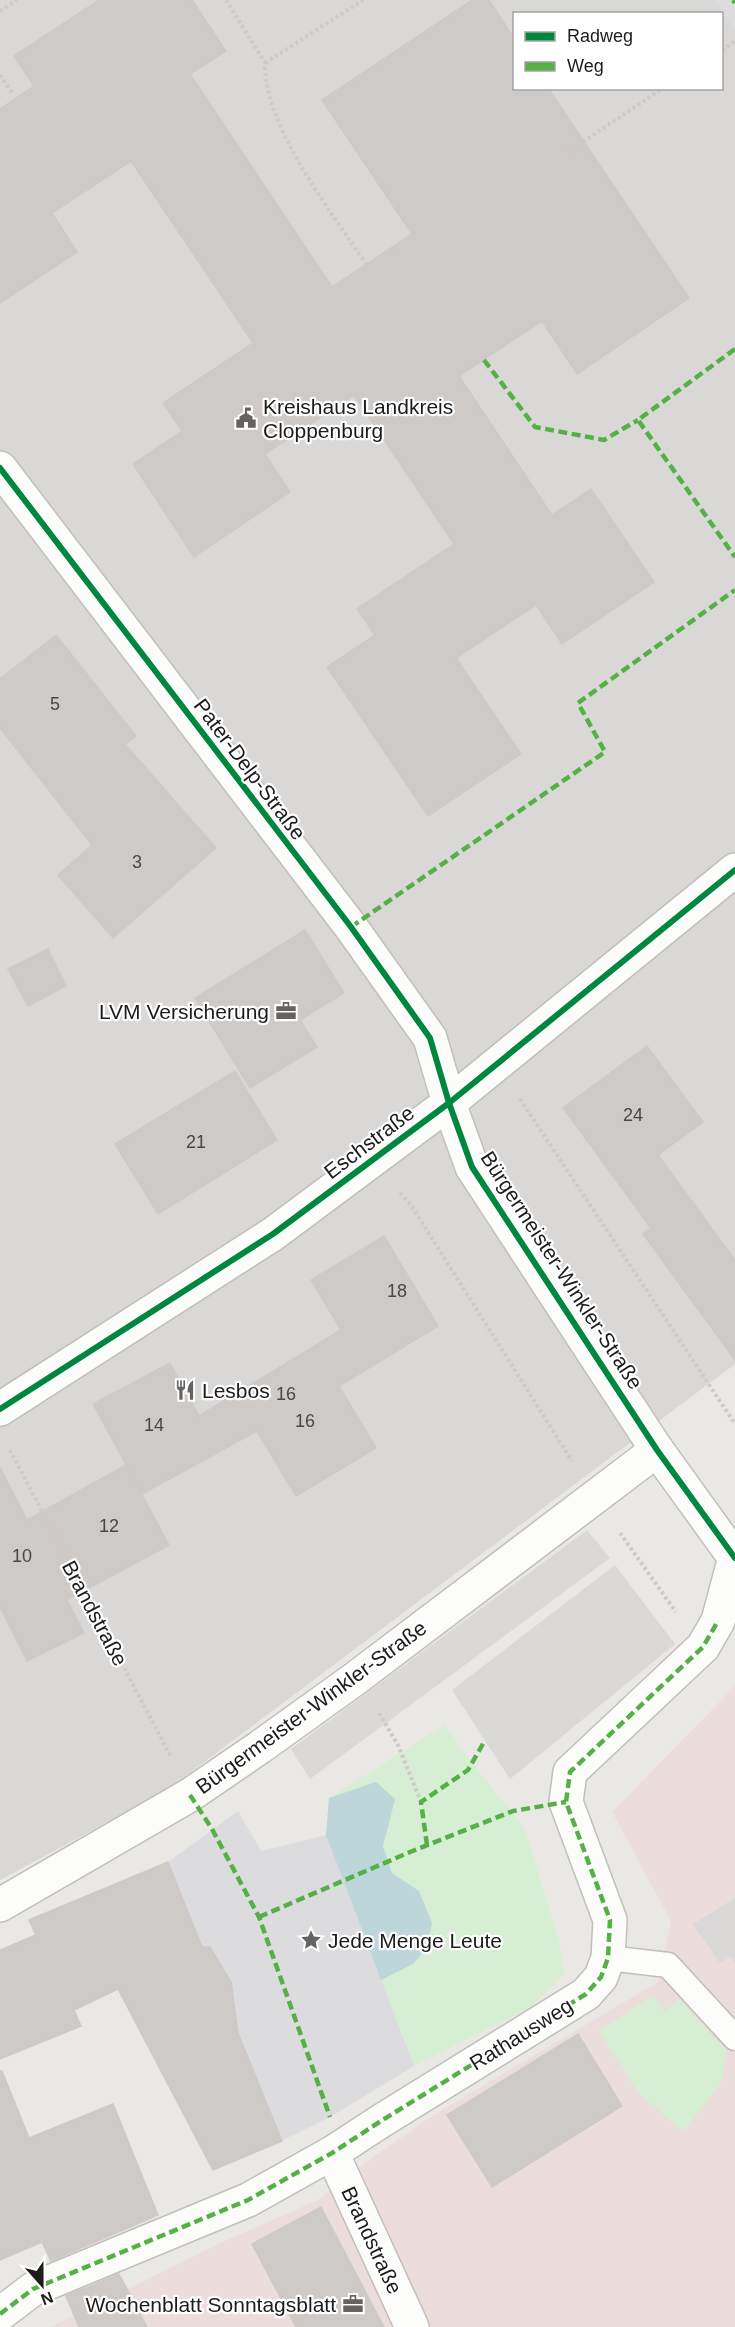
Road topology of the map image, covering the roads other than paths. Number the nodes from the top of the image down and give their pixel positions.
1 (0, 468) edge
2 (735, 870) edge
3 (449, 1103) junction
4 (0, 1409) edge
5 (657, 1450) junction
6 (735, 1557) edge
7 (0, 1905) edge
8 (608, 1958) junction
9 (735, 2038) edge
10 (332, 2153) junction
11 (0, 2314) edge
12 (412, 2327) edge

1 - 3 street, Pater-Delp-Straße
2 - 3 street, Eschstraße
3 - 4 street, Eschstraße
3 - 5 street, Bürgermeister-Winkler-Straße
5 - 6 street
5 - 7 street, Bürgermeister-Winkler-Straße
6 - 8 street, Rathausweg
8 - 9 lane
8 - 10 street, Rathausweg
10 - 11 street, Rathausweg
10 - 12 street, Brandstraße

